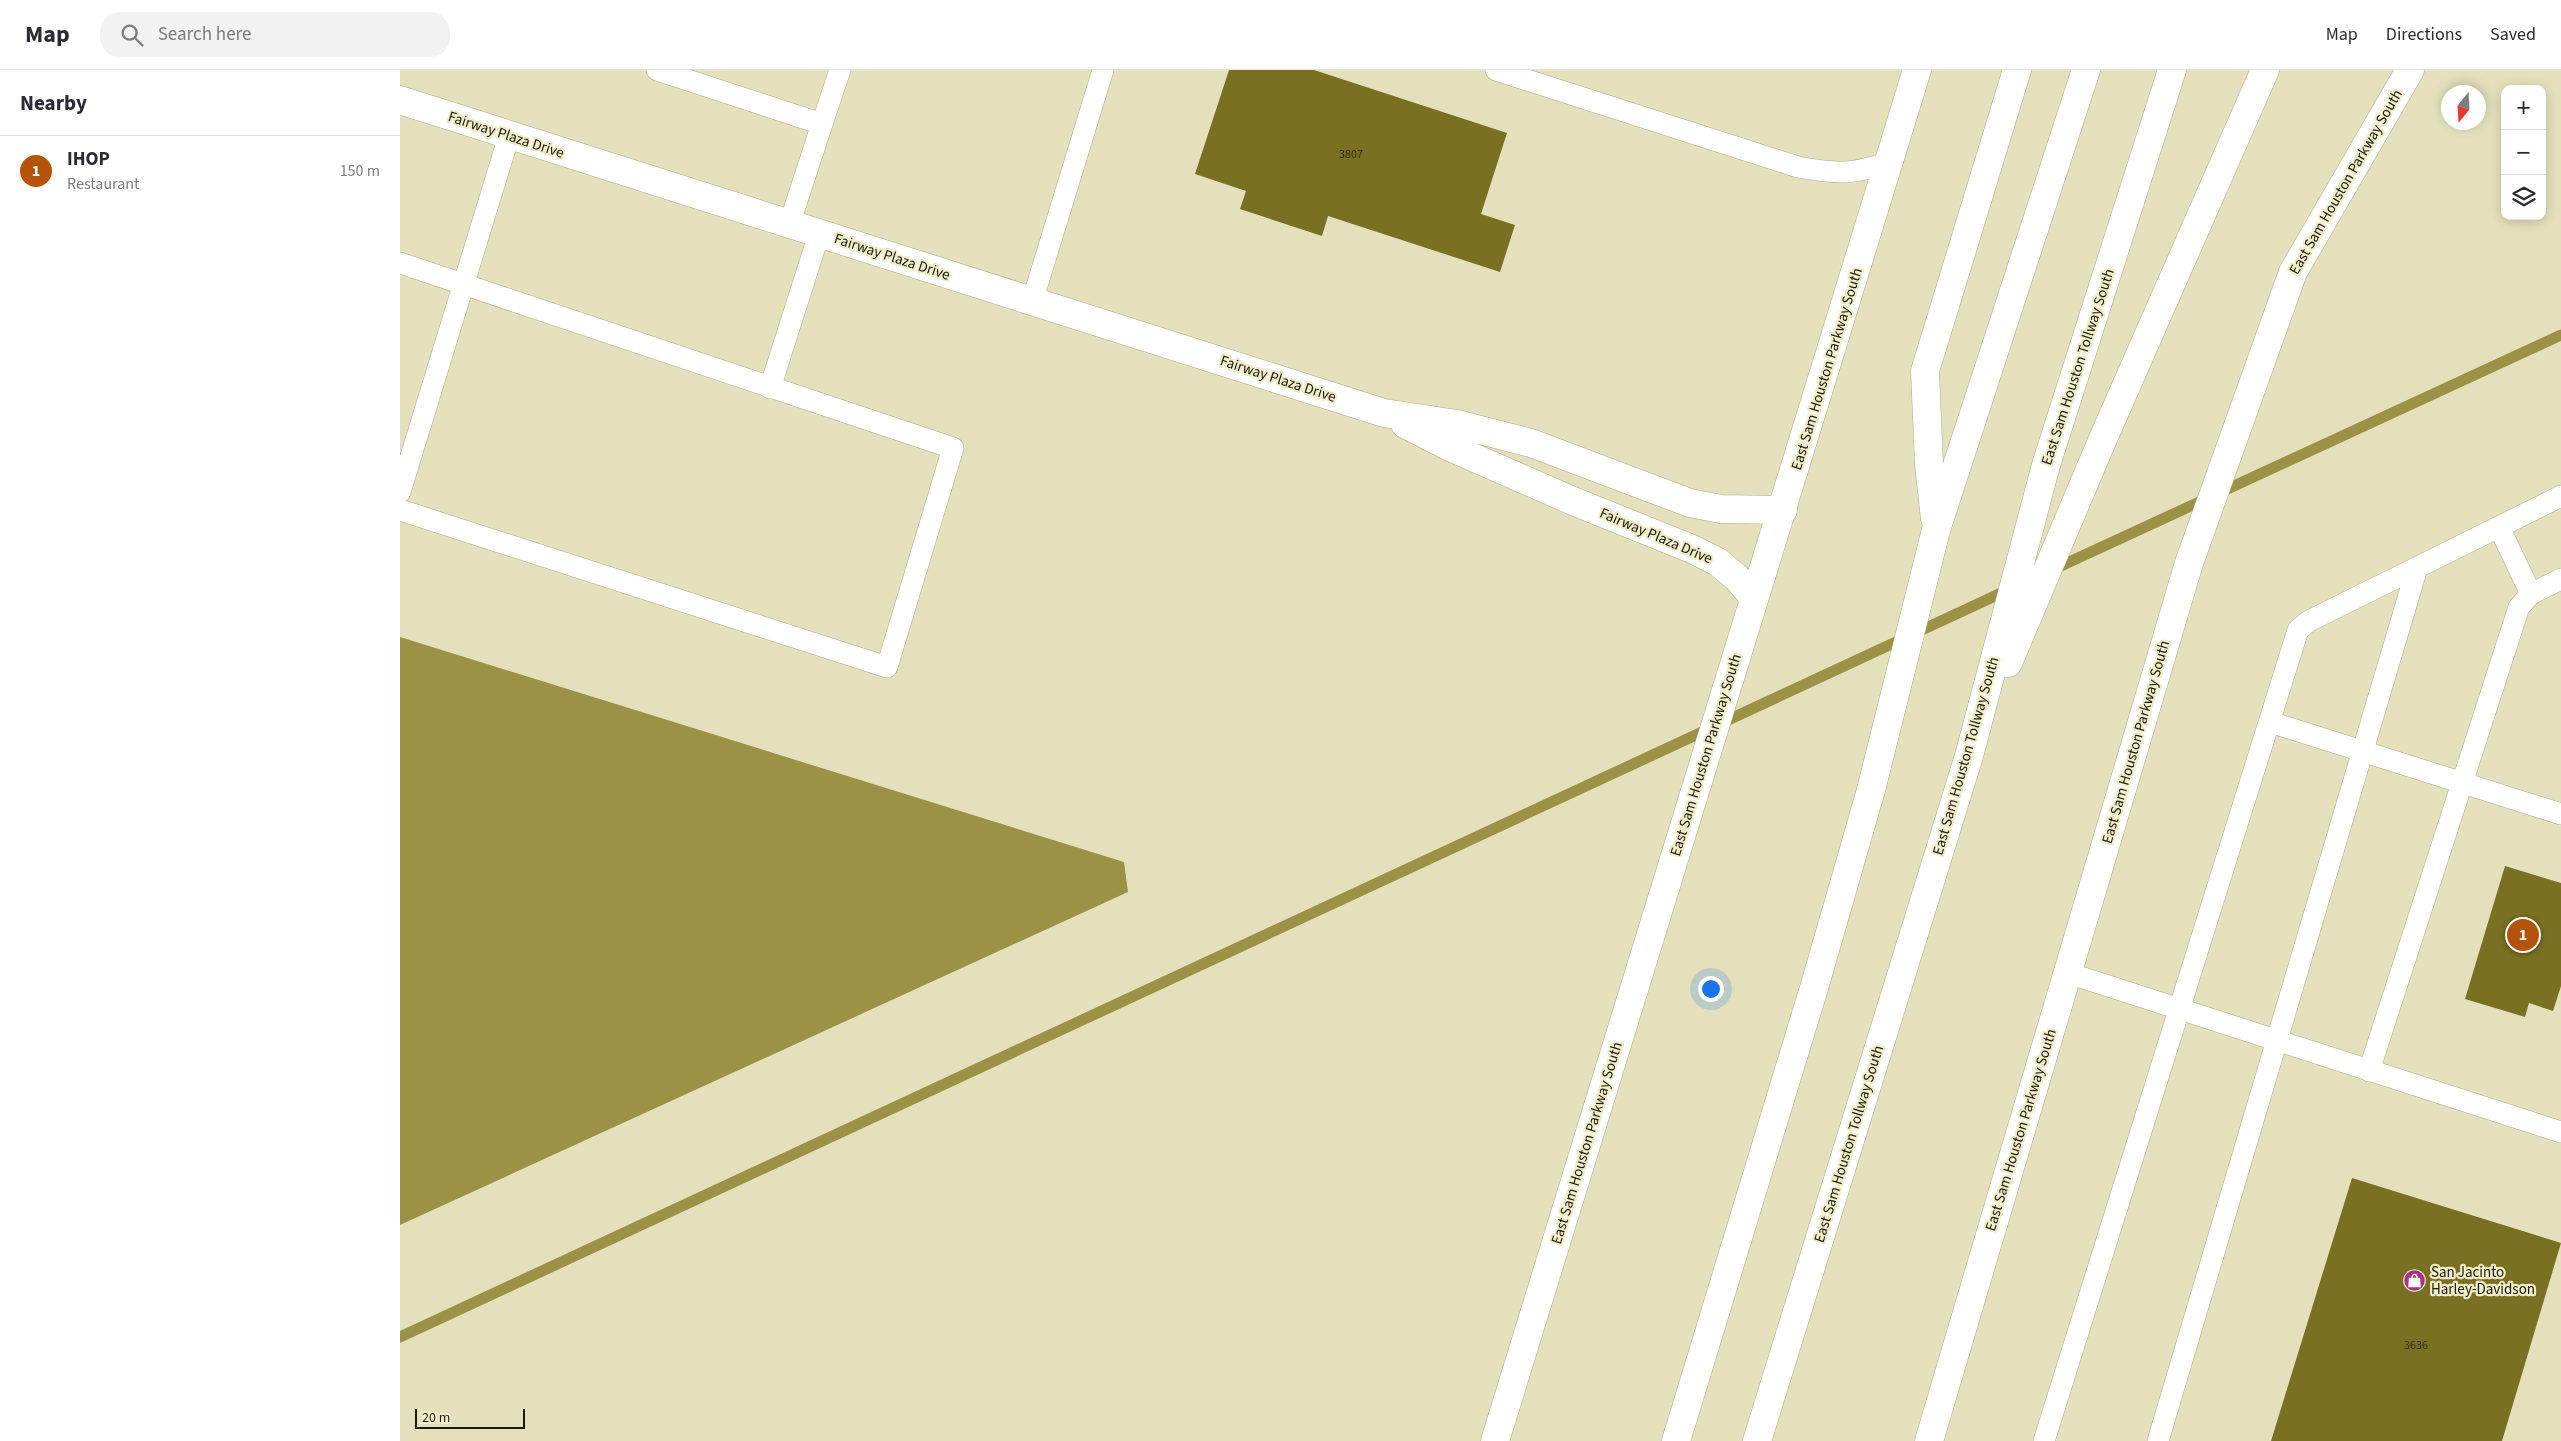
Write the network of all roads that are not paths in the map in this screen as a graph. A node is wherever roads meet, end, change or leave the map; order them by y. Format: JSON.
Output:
{"nodes":[{"id":1,"x":658,"y":70,"type":"edge"},
{"id":2,"x":840,"y":70,"type":"edge"},
{"id":3,"x":1103,"y":70,"type":"edge"},
{"id":4,"x":1496,"y":70,"type":"edge"},
{"id":5,"x":1917,"y":70,"type":"edge"},
{"id":6,"x":2017,"y":70,"type":"edge"},
{"id":7,"x":2086,"y":70,"type":"edge"},
{"id":8,"x":2172,"y":70,"type":"edge"},
{"id":9,"x":2265,"y":70,"type":"edge"},
{"id":10,"x":2410,"y":70,"type":"edge"},
{"id":11,"x":400,"y":100,"type":"edge"},
{"id":12,"x":822,"y":124,"type":"junction"},
{"id":13,"x":509,"y":136,"type":"junction"},
{"id":14,"x":1890,"y":162,"type":"junction"},
{"id":15,"x":789,"y":225,"type":"junction"},
{"id":16,"x":819,"y":234,"type":"junction"},
{"id":17,"x":400,"y":263,"type":"edge"},
{"id":18,"x":464,"y":284,"type":"junction"},
{"id":19,"x":1032,"y":302,"type":"junction"},
{"id":20,"x":770,"y":388,"type":"junction"},
{"id":21,"x":1384,"y":413,"type":"junction"},
{"id":22,"x":400,"y":492,"type":"edge"},
{"id":23,"x":2561,"y":496,"type":"edge"},
{"id":24,"x":400,"y":510,"type":"edge"},
{"id":25,"x":1783,"y":510,"type":"junction"},
{"id":26,"x":2499,"y":527,"type":"junction"},
{"id":27,"x":1936,"y":530,"type":"junction"},
{"id":28,"x":2417,"y":568,"type":"junction"},
{"id":29,"x":2561,"y":579,"type":"edge"},
{"id":30,"x":2530,"y":594,"type":"junction"},
{"id":31,"x":1754,"y":598,"type":"junction"},
{"id":32,"x":2270,"y":722,"type":"junction"},
{"id":33,"x":2363,"y":751,"type":"junction"},
{"id":34,"x":1969,"y":756,"type":"junction"},
{"id":35,"x":2462,"y":782,"type":"junction"},
{"id":36,"x":2561,"y":814,"type":"edge"},
{"id":37,"x":2068,"y":973,"type":"junction"},
{"id":38,"x":2180,"y":1009,"type":"junction"},
{"id":39,"x":2276,"y":1040,"type":"junction"},
{"id":40,"x":2369,"y":1071,"type":"junction"},
{"id":41,"x":2561,"y":1132,"type":"edge"},
{"id":42,"x":1495,"y":1441,"type":"edge"},
{"id":43,"x":1676,"y":1441,"type":"edge"},
{"id":44,"x":1758,"y":1441,"type":"edge"},
{"id":45,"x":1929,"y":1441,"type":"edge"},
{"id":46,"x":2044,"y":1441,"type":"edge"},
{"id":47,"x":2158,"y":1441,"type":"edge"}],
"edges":[{"from":1,"to":12,"type":"lane"},
{"from":2,"to":12,"type":"lane"},
{"from":3,"to":19,"type":"lane"},
{"from":4,"to":14,"type":"lane"},
{"from":5,"to":14,"type":"main road","name":"East Sam Houston Parkway South"},
{"from":6,"to":27,"type":"main road"},
{"from":7,"to":27,"type":"main road"},
{"from":8,"to":34,"type":"main road","name":"East Sam Houston Tollway South"},
{"from":9,"to":34,"type":"main road"},
{"from":10,"to":37,"type":"main road","name":"East Sam Houston Parkway South"},
{"from":11,"to":13,"type":"main road","name":"Fairway Plaza Drive"},
{"from":12,"to":15,"type":"lane"},
{"from":13,"to":15,"type":"main road","name":"Fairway Plaza Drive"},
{"from":13,"to":18,"type":"lane"},
{"from":14,"to":25,"type":"main road","name":"East Sam Houston Parkway South"},
{"from":15,"to":16,"type":"main road","name":"Fairway Plaza Drive"},
{"from":16,"to":19,"type":"main road","name":"Fairway Plaza Drive"},
{"from":16,"to":20,"type":"lane"},
{"from":17,"to":18,"type":"lane"},
{"from":18,"to":20,"type":"lane"},
{"from":18,"to":22,"type":"lane"},
{"from":19,"to":21,"type":"main road","name":"Fairway Plaza Drive"},
{"from":20,"to":24,"type":"lane"},
{"from":21,"to":25,"type":"main road","name":"Fairway Plaza Drive"},
{"from":21,"to":31,"type":"main road","name":"Fairway Plaza Drive"},
{"from":23,"to":26,"type":"lane"},
{"from":25,"to":31,"type":"main road","name":"East Sam Houston Parkway South"},
{"from":26,"to":28,"type":"lane"},
{"from":26,"to":30,"type":"lane"},
{"from":27,"to":43,"type":"main road"},
{"from":28,"to":32,"type":"lane"},
{"from":28,"to":33,"type":"lane"},
{"from":29,"to":30,"type":"lane"},
{"from":30,"to":35,"type":"lane"},
{"from":31,"to":42,"type":"main road","name":"East Sam Houston Parkway South"},
{"from":32,"to":33,"type":"lane"},
{"from":32,"to":38,"type":"lane"},
{"from":33,"to":35,"type":"lane"},
{"from":33,"to":39,"type":"lane"},
{"from":34,"to":44,"type":"main road","name":"East Sam Houston Tollway South"},
{"from":35,"to":36,"type":"lane"},
{"from":35,"to":40,"type":"lane"},
{"from":37,"to":38,"type":"lane"},
{"from":37,"to":45,"type":"main road","name":"East Sam Houston Parkway South"},
{"from":38,"to":39,"type":"lane"},
{"from":38,"to":46,"type":"lane"},
{"from":39,"to":40,"type":"lane"},
{"from":39,"to":47,"type":"lane"},
{"from":40,"to":41,"type":"lane"}]}
